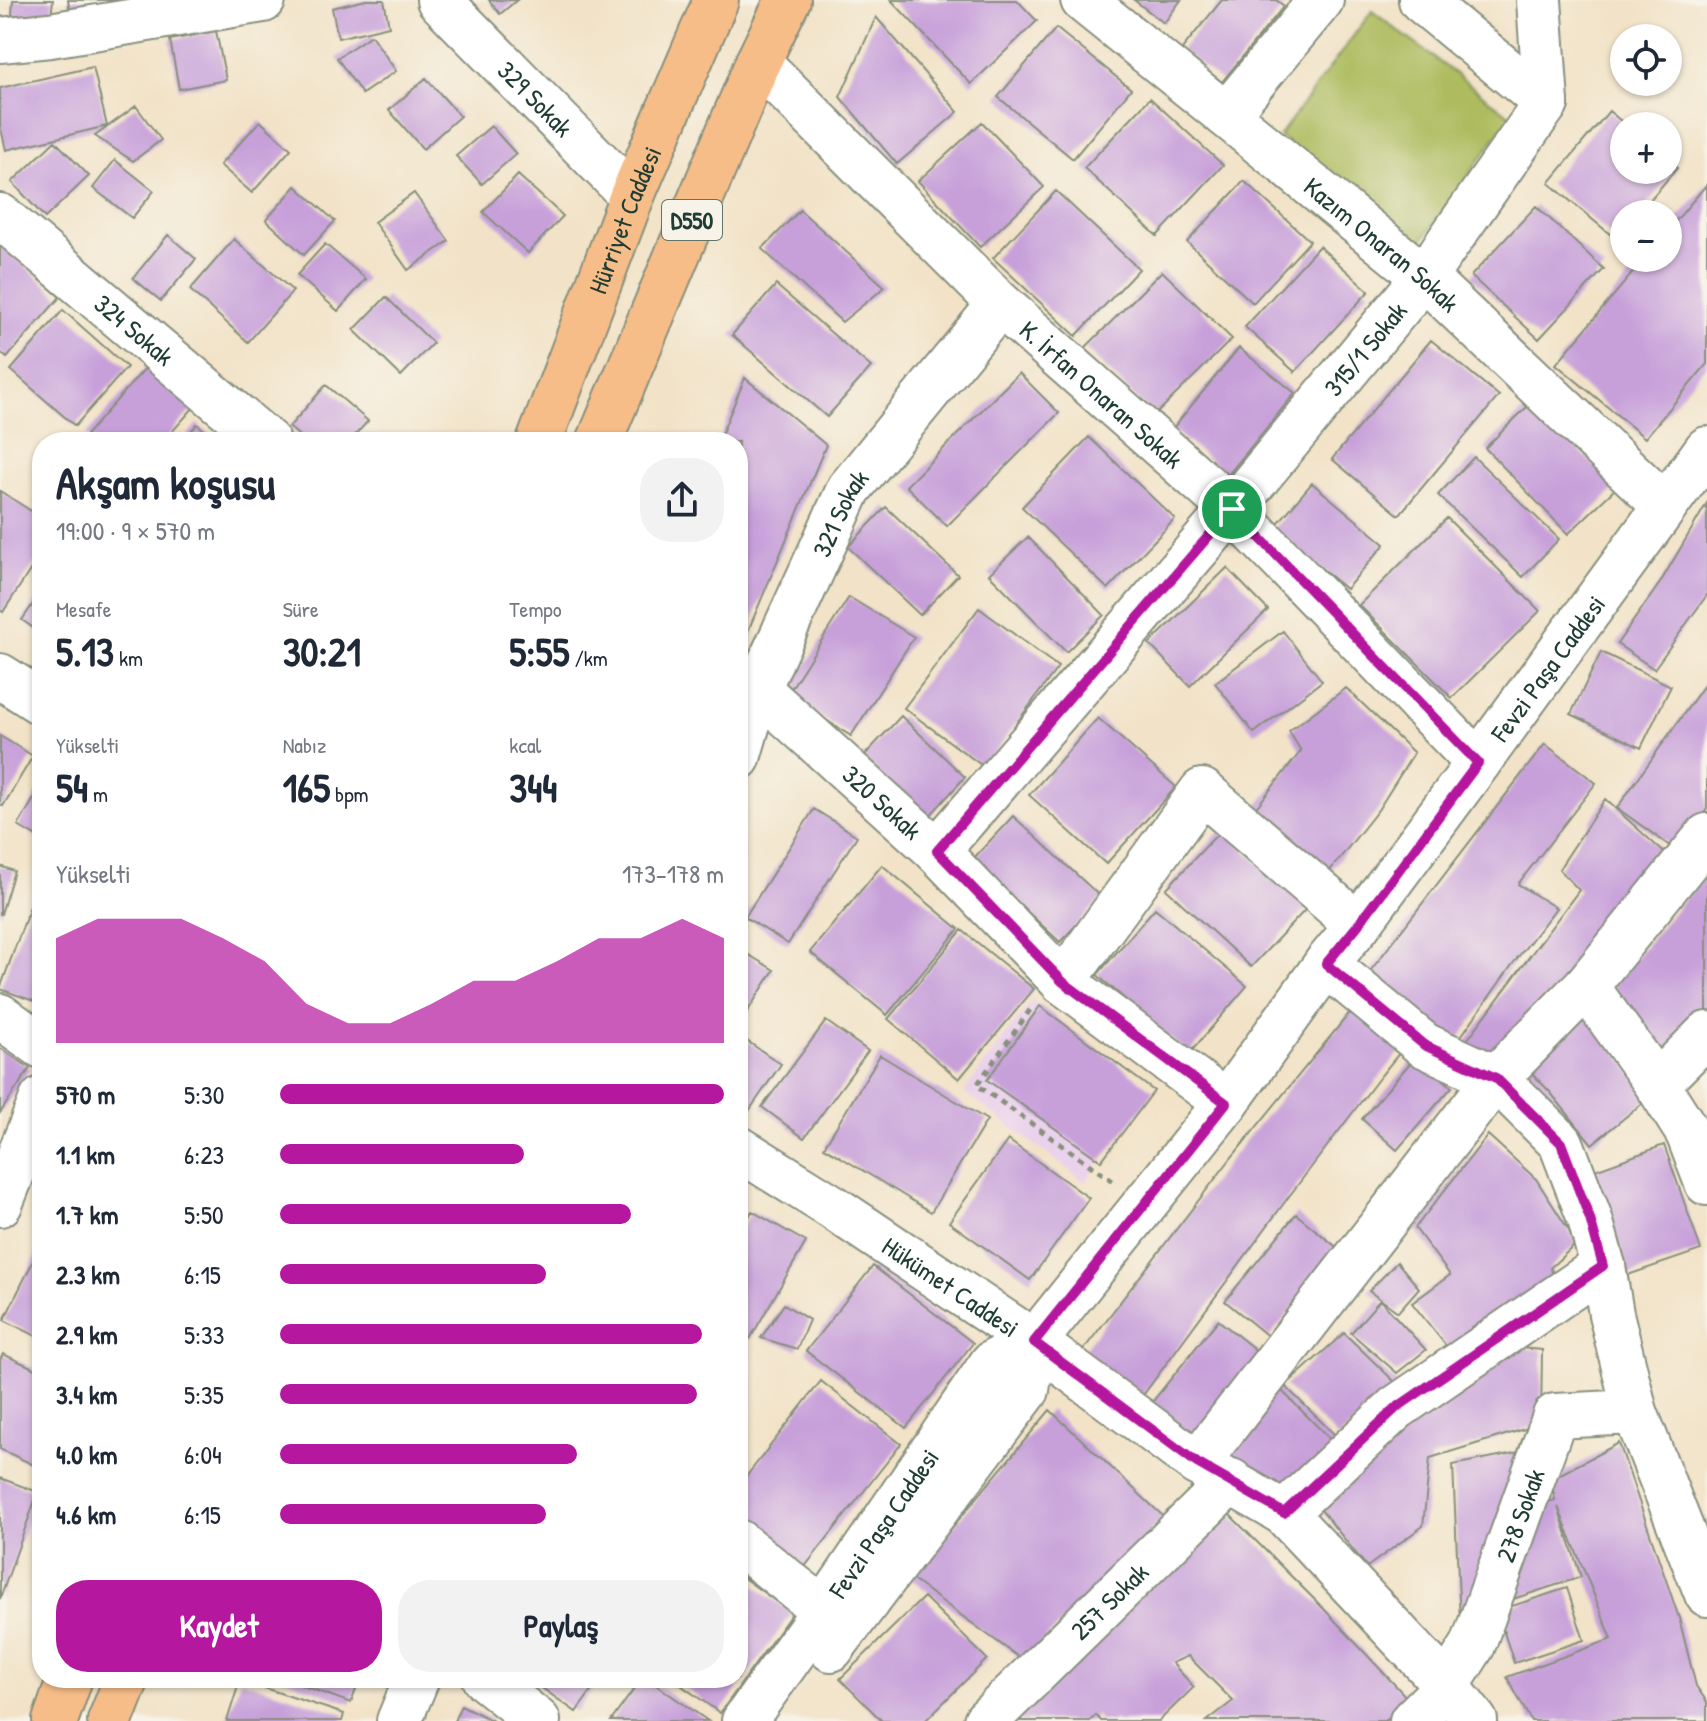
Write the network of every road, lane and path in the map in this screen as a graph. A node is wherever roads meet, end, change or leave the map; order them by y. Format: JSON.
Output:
{"nodes":[{"id":1,"x":263,"y":0,"type":"edge"},
{"id":2,"x":439,"y":0,"type":"edge"},
{"id":3,"x":693,"y":0,"type":"edge"},
{"id":4,"x":716,"y":0,"type":"edge"},
{"id":5,"x":788,"y":0,"type":"edge"},
{"id":6,"x":1083,"y":0,"type":"edge"},
{"id":7,"x":1321,"y":0,"type":"edge"},
{"id":8,"x":1421,"y":0,"type":"edge"},
{"id":9,"x":1548,"y":1,"type":"edge"},
{"id":10,"x":0,"y":40,"type":"edge"},
{"id":11,"x":758,"y":62,"type":"junction"},
{"id":12,"x":1546,"y":103,"type":"junction"},
{"id":13,"x":1226,"y":115,"type":"junction"},
{"id":14,"x":662,"y":127,"type":"junction"},
{"id":15,"x":632,"y":196,"type":"junction"},
{"id":16,"x":0,"y":216,"type":"edge"},
{"id":17,"x":1424,"y":277,"type":"junction"},
{"id":18,"x":1000,"y":304,"type":"junction"},
{"id":19,"x":256,"y":432,"type":"edge"},
{"id":20,"x":543,"y":432,"type":"edge"},
{"id":21,"x":603,"y":432,"type":"edge"},
{"id":22,"x":1707,"y":449,"type":"edge"},
{"id":23,"x":1665,"y":506,"type":"junction"},
{"id":24,"x":1232,"y":509,"type":"junction"},
{"id":25,"x":0,"y":676,"type":"edge"},
{"id":26,"x":758,"y":689,"type":"junction"},
{"id":27,"x":32,"y":697,"type":"edge"},
{"id":28,"x":748,"y":724,"type":"edge"},
{"id":29,"x":1478,"y":763,"type":"junction"},
{"id":30,"x":1707,"y":836,"type":"edge"},
{"id":31,"x":937,"y":851,"type":"junction"},
{"id":32,"x":1358,"y":925,"type":"junction"},
{"id":33,"x":1326,"y":964,"type":"junction"},
{"id":34,"x":1063,"y":982,"type":"junction"},
{"id":35,"x":1586,"y":986,"type":"junction"},
{"id":36,"x":1030,"y":1010,"type":"dead end"},
{"id":37,"x":0,"y":1016,"type":"edge"},
{"id":38,"x":1707,"y":1034,"type":"edge"},
{"id":39,"x":32,"y":1039,"type":"edge"},
{"id":40,"x":1496,"y":1078,"type":"junction"},
{"id":41,"x":1657,"y":1084,"type":"junction"},
{"id":42,"x":1226,"y":1103,"type":"junction"},
{"id":43,"x":32,"y":1123,"type":"edge"},
{"id":44,"x":1698,"y":1123,"type":"edge"},
{"id":45,"x":748,"y":1154,"type":"edge"},
{"id":46,"x":1707,"y":1183,"type":"edge"},
{"id":47,"x":1,"y":1196,"type":"edge"},
{"id":48,"x":1144,"y":1204,"type":"junction"},
{"id":49,"x":1603,"y":1266,"type":"junction"},
{"id":50,"x":1034,"y":1342,"type":"junction"},
{"id":51,"x":1635,"y":1412,"type":"junction"},
{"id":52,"x":1214,"y":1472,"type":"junction"},
{"id":53,"x":1284,"y":1513,"type":"junction"},
{"id":54,"x":748,"y":1550,"type":"edge"},
{"id":55,"x":1707,"y":1594,"type":"edge"},
{"id":56,"x":824,"y":1610,"type":"junction"},
{"id":57,"x":1447,"y":1686,"type":"junction"},
{"id":58,"x":67,"y":1688,"type":"edge"},
{"id":59,"x":123,"y":1688,"type":"edge"},
{"id":60,"x":413,"y":1688,"type":"edge"},
{"id":61,"x":497,"y":1688,"type":"edge"},
{"id":62,"x":55,"y":1721,"type":"edge"},
{"id":63,"x":110,"y":1721,"type":"edge"},
{"id":64,"x":399,"y":1721,"type":"edge"},
{"id":65,"x":538,"y":1721,"type":"edge"},
{"id":66,"x":744,"y":1721,"type":"edge"},
{"id":67,"x":777,"y":1721,"type":"edge"},
{"id":68,"x":986,"y":1721,"type":"edge"},
{"id":69,"x":1412,"y":1721,"type":"edge"},
{"id":70,"x":1475,"y":1721,"type":"edge"}],
"edges":[{"from":1,"to":10,"type":"street"},
{"from":2,"to":15,"type":"street","name":"329 Sokak"},
{"from":3,"to":14,"type":"highway"},
{"from":4,"to":14,"type":"highway","name":"Hürriyet Caddesi","number":"D550"},
{"from":5,"to":11,"type":"highway","number":"D550"},
{"from":6,"to":13,"type":"street","name":"Kazım Onaran Sokak"},
{"from":7,"to":13,"type":"street"},
{"from":8,"to":12,"type":"street"},
{"from":9,"to":12,"type":"street"},
{"from":11,"to":18,"type":"street","name":"K. İrfan Onaran Sokak"},
{"from":11,"to":21,"type":"highway","number":"D550"},
{"from":12,"to":17,"type":"street","name":"315/1 Sokak"},
{"from":13,"to":17,"type":"street","name":"Kazım Onaran Sokak"},
{"from":14,"to":15,"type":"highway","name":"Hürriyet Caddesi","number":"D550"},
{"from":15,"to":20,"type":"highway","name":"Hürriyet Caddesi","number":"D550"},
{"from":16,"to":19,"type":"street","name":"324 Sokak"},
{"from":17,"to":23,"type":"street","name":"Kazım Onaran Sokak"},
{"from":17,"to":24,"type":"street","name":"315/1 Sokak"},
{"from":18,"to":24,"type":"street","name":"K. İrfan Onaran Sokak"},
{"from":18,"to":26,"type":"street","name":"321 Sokak"},
{"from":22,"to":23,"type":"street","name":"Fevzi Paşa Caddesi"},
{"from":23,"to":29,"type":"street","name":"Fevzi Paşa Caddesi"},
{"from":24,"to":29,"type":"street","name":"K. İrfan Onaran Sokak"},
{"from":24,"to":31,"type":"street","name":"315/1 Sokak"},
{"from":25,"to":27,"type":"street"},
{"from":26,"to":28,"type":"street","name":"321 Sokak"},
{"from":26,"to":31,"type":"street","name":"320 Sokak"},
{"from":29,"to":32,"type":"street","name":"Fevzi Paşa Caddesi"},
{"from":30,"to":35,"type":"street","name":"257 Sokak"},
{"from":31,"to":34,"type":"street","name":"320 Sokak"},
{"from":32,"to":33,"type":"street","name":"Fevzi Paşa Caddesi"},
{"from":32,"to":34,"type":"street"},
{"from":33,"to":40,"type":"street"},
{"from":33,"to":42,"type":"street","name":"Fevzi Paşa Caddesi"},
{"from":34,"to":42,"type":"street","name":"320 Sokak"},
{"from":35,"to":40,"type":"street","name":"257 Sokak"},
{"from":35,"to":41,"type":"street"},
{"from":36,"to":48,"type":"path"},
{"from":37,"to":39,"type":"street"},
{"from":38,"to":41,"type":"street"},
{"from":40,"to":49,"type":"street"},
{"from":40,"to":52,"type":"street","name":"257 Sokak"},
{"from":41,"to":44,"type":"street"},
{"from":42,"to":48,"type":"street","name":"Fevzi Paşa Caddesi"},
{"from":43,"to":47,"type":"street"},
{"from":44,"to":46,"type":"street"},
{"from":45,"to":50,"type":"street","name":"Hükümet Caddesi"},
{"from":48,"to":50,"type":"street","name":"Fevzi Paşa Caddesi"},
{"from":49,"to":51,"type":"street"},
{"from":49,"to":53,"type":"street"},
{"from":50,"to":52,"type":"street","name":"Hükümet Caddesi"},
{"from":50,"to":56,"type":"street","name":"Fevzi Paşa Caddesi"},
{"from":50,"to":67,"type":"street","name":"Fevzi Paşa Caddesi"},
{"from":51,"to":55,"type":"street"},
{"from":51,"to":57,"type":"street","name":"278 Sokak"},
{"from":52,"to":53,"type":"street","name":"Hükümet Caddesi"},
{"from":52,"to":68,"type":"street","name":"257 Sokak"},
{"from":53,"to":57,"type":"street","name":"Hükümet Caddesi"},
{"from":54,"to":56,"type":"street"},
{"from":56,"to":66,"type":"street","name":"Fevzi Paşa Caddesi"},
{"from":57,"to":69,"type":"street"},
{"from":57,"to":70,"type":"street","name":"Hükümet Caddesi"},
{"from":58,"to":62,"type":"highway"},
{"from":59,"to":63,"type":"highway"},
{"from":60,"to":64,"type":"street"},
{"from":61,"to":65,"type":"street"}]}
